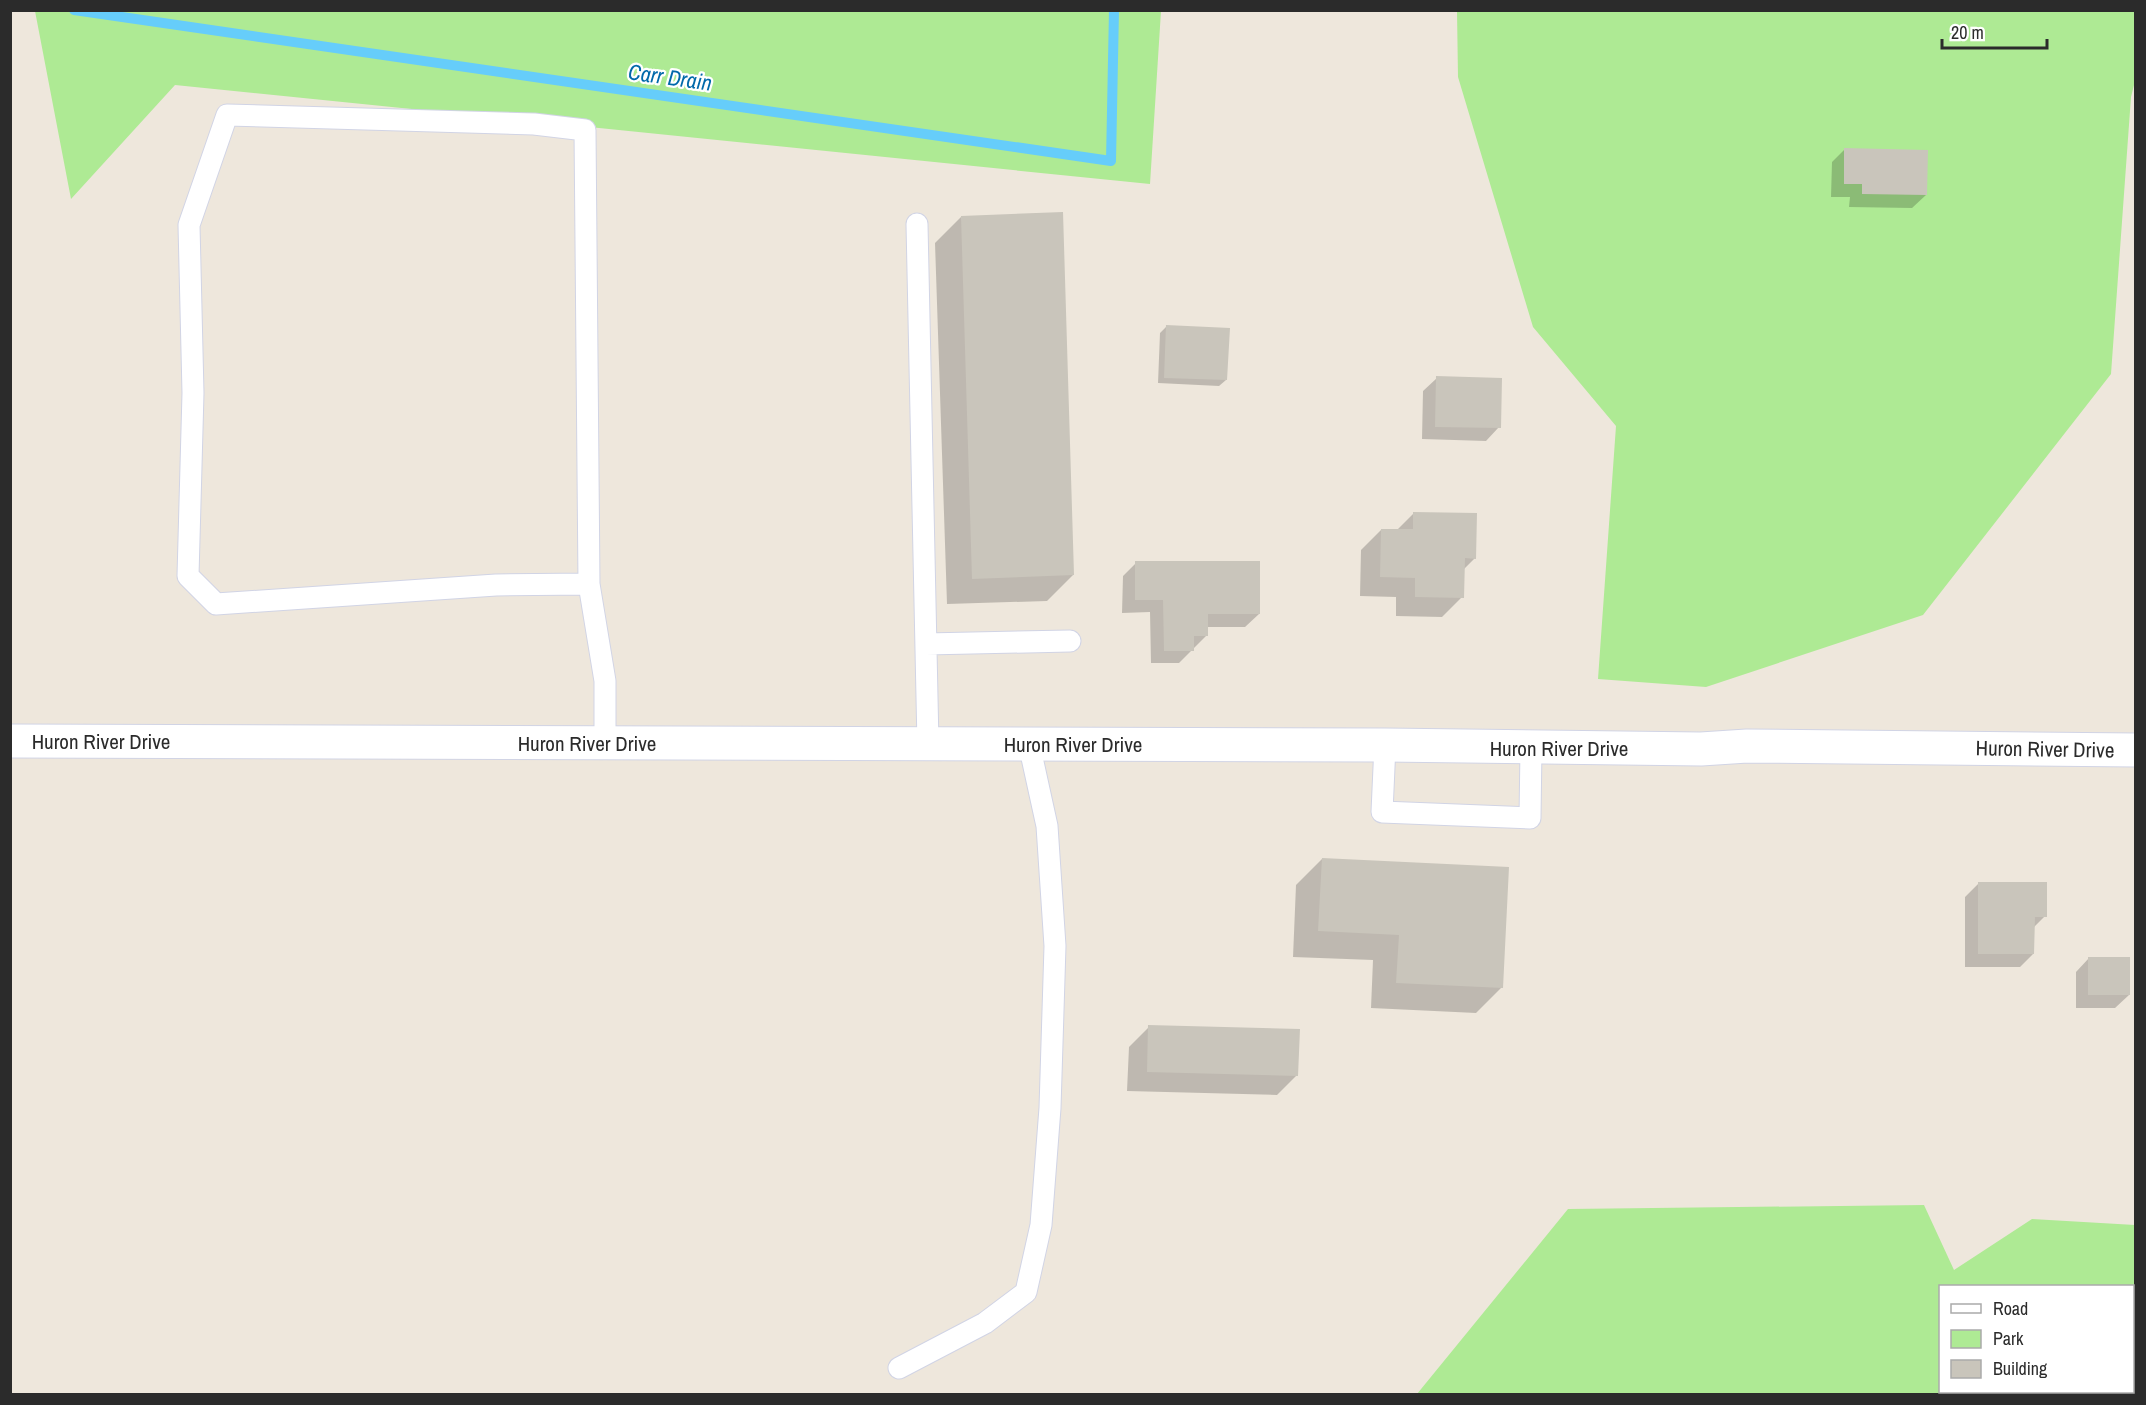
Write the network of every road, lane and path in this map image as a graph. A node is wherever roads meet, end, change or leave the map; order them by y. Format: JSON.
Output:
{"nodes":[{"id":1,"x":917,"y":224,"type":"dead end"},
{"id":2,"x":589,"y":584,"type":"junction"},
{"id":3,"x":1070,"y":641,"type":"dead end"},
{"id":4,"x":926,"y":644,"type":"junction"},
{"id":5,"x":10,"y":741,"type":"edge"},
{"id":6,"x":605,"y":743,"type":"junction"},
{"id":7,"x":928,"y":744,"type":"junction"},
{"id":8,"x":1029,"y":744,"type":"junction"},
{"id":9,"x":1385,"y":746,"type":"junction"},
{"id":10,"x":1531,"y":748,"type":"junction"},
{"id":11,"x":2136,"y":750,"type":"edge"},
{"id":12,"x":899,"y":1368,"type":"dead end"}],
"edges":[{"from":1,"to":4,"type":"lane"},
{"from":2,"to":2,"type":"lane"},
{"from":2,"to":6,"type":"lane"},
{"from":3,"to":4,"type":"lane"},
{"from":4,"to":7,"type":"lane"},
{"from":5,"to":6,"type":"street","name":"Huron River Drive"},
{"from":6,"to":7,"type":"street","name":"Huron River Drive"},
{"from":7,"to":8,"type":"street","name":"Huron River Drive"},
{"from":8,"to":9,"type":"street","name":"Huron River Drive"},
{"from":8,"to":12,"type":"lane"},
{"from":9,"to":10,"type":"street","name":"Huron River Drive"},
{"from":9,"to":10,"type":"lane"},
{"from":10,"to":11,"type":"street","name":"Huron River Drive"}]}
